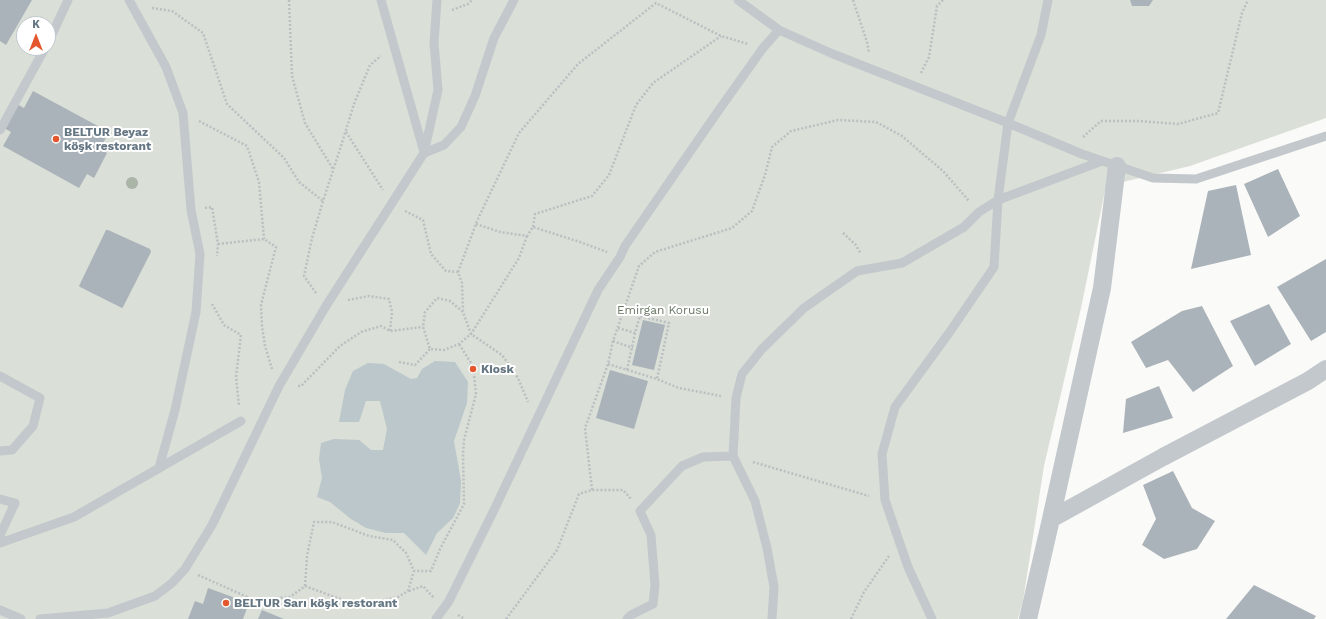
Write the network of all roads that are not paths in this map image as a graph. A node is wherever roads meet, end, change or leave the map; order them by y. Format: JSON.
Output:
{"nodes":[{"id":1,"x":68,"y":0,"type":"edge"},
{"id":2,"x":381,"y":0,"type":"edge"},
{"id":3,"x":437,"y":0,"type":"edge"},
{"id":4,"x":514,"y":0,"type":"edge"},
{"id":5,"x":738,"y":0,"type":"edge"},
{"id":6,"x":1048,"y":0,"type":"edge"},
{"id":7,"x":130,"y":3,"type":"edge"},
{"id":8,"x":56,"y":25,"type":"edge"},
{"id":9,"x":779,"y":30,"type":"junction"},
{"id":10,"x":42,"y":56,"type":"edge"},
{"id":11,"x":1008,"y":123,"type":"junction"},
{"id":12,"x":0,"y":130,"type":"edge"},
{"id":13,"x":1326,"y":136,"type":"edge"},
{"id":14,"x":424,"y":153,"type":"junction"},
{"id":15,"x":1109,"y":163,"type":"junction"},
{"id":16,"x":998,"y":200,"type":"junction"},
{"id":17,"x":1326,"y":369,"type":"edge"},
{"id":18,"x":0,"y":376,"type":"edge"},
{"id":19,"x":241,"y":421,"type":"road end"},
{"id":20,"x":0,"y":451,"type":"edge"},
{"id":21,"x":733,"y":456,"type":"junction"},
{"id":22,"x":159,"y":468,"type":"junction"},
{"id":23,"x":0,"y":500,"type":"edge"},
{"id":24,"x":1052,"y":519,"type":"junction"},
{"id":25,"x":0,"y":536,"type":"edge"},
{"id":26,"x":0,"y":544,"type":"edge"},
{"id":27,"x":0,"y":610,"type":"edge"},
{"id":28,"x":631,"y":618,"type":"edge"},
{"id":29,"x":21,"y":619,"type":"edge"},
{"id":30,"x":40,"y":619,"type":"edge"},
{"id":31,"x":436,"y":619,"type":"edge"},
{"id":32,"x":772,"y":619,"type":"edge"},
{"id":33,"x":932,"y":619,"type":"edge"},
{"id":34,"x":1028,"y":619,"type":"edge"}],
"edges":[{"from":1,"to":8,"type":"lane"},
{"from":2,"to":14,"type":"lane"},
{"from":3,"to":14,"type":"lane"},
{"from":4,"to":14,"type":"lane"},
{"from":5,"to":9,"type":"lane"},
{"from":6,"to":11,"type":"lane"},
{"from":7,"to":22,"type":"lane"},
{"from":9,"to":11,"type":"lane"},
{"from":9,"to":31,"type":"lane"},
{"from":10,"to":12,"type":"lane"},
{"from":11,"to":15,"type":"lane"},
{"from":11,"to":16,"type":"lane"},
{"from":13,"to":15,"type":"lane"},
{"from":14,"to":30,"type":"lane"},
{"from":15,"to":16,"type":"lane"},
{"from":15,"to":24,"type":"street"},
{"from":16,"to":21,"type":"lane"},
{"from":16,"to":33,"type":"lane"},
{"from":17,"to":24,"type":"street"},
{"from":18,"to":20,"type":"lane"},
{"from":19,"to":22,"type":"lane"},
{"from":21,"to":28,"type":"lane"},
{"from":21,"to":32,"type":"lane"},
{"from":22,"to":26,"type":"lane"},
{"from":23,"to":25,"type":"lane"},
{"from":24,"to":34,"type":"street"},
{"from":27,"to":29,"type":"lane"}]}
